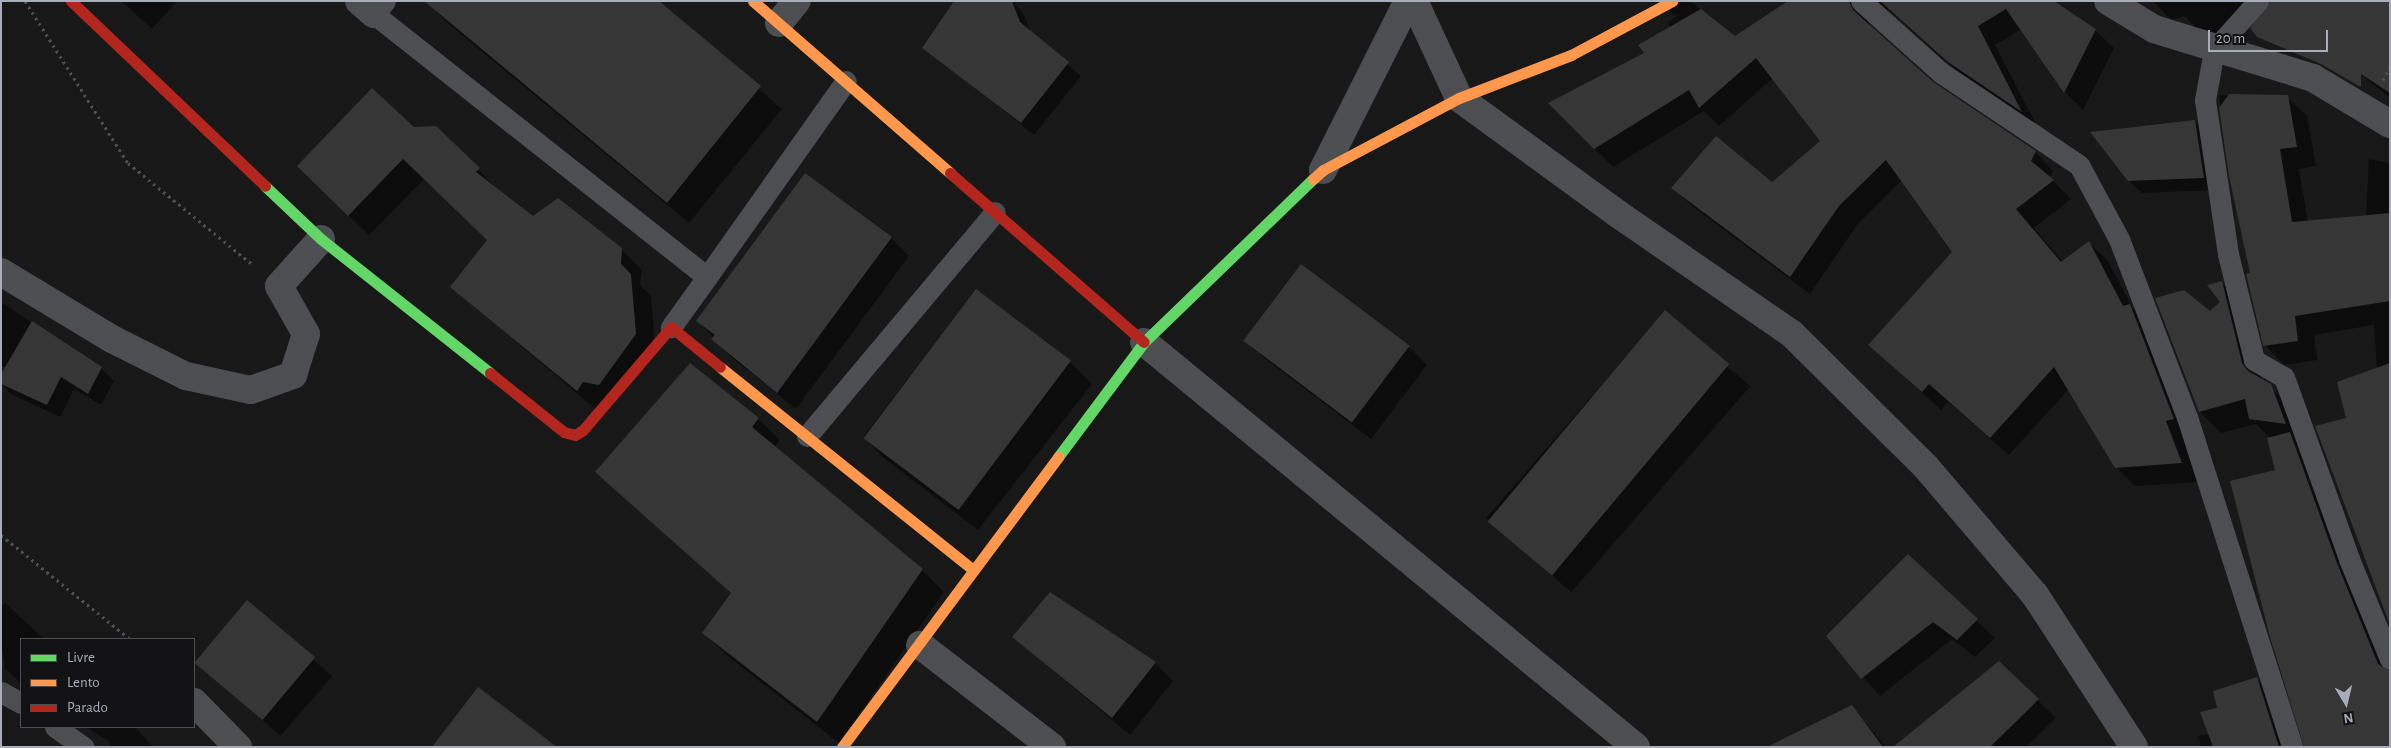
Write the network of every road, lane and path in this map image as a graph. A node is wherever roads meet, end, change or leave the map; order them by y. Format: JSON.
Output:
{"nodes":[{"id":1,"x":25,"y":1,"type":"edge"},
{"id":2,"x":71,"y":1,"type":"edge"},
{"id":3,"x":753,"y":1,"type":"edge"},
{"id":4,"x":797,"y":1,"type":"edge"},
{"id":5,"x":1408,"y":1,"type":"edge"},
{"id":6,"x":1414,"y":1,"type":"edge"},
{"id":7,"x":1672,"y":1,"type":"edge"},
{"id":8,"x":1861,"y":1,"type":"edge"},
{"id":9,"x":2108,"y":1,"type":"edge"},
{"id":10,"x":2258,"y":1,"type":"edge"},
{"id":11,"x":373,"y":5,"type":"edge"},
{"id":12,"x":779,"y":22,"type":"junction"},
{"id":13,"x":2214,"y":50,"type":"junction"},
{"id":14,"x":846,"y":81,"type":"junction"},
{"id":15,"x":1459,"y":98,"type":"junction"},
{"id":16,"x":2390,"y":124,"type":"edge"},
{"id":17,"x":1323,"y":170,"type":"junction"},
{"id":18,"x":995,"y":212,"type":"junction"},
{"id":19,"x":321,"y":239,"type":"junction"},
{"id":20,"x":1,"y":272,"type":"edge"},
{"id":21,"x":707,"y":277,"type":"junction"},
{"id":22,"x":278,"y":286,"type":"junction"},
{"id":23,"x":671,"y":327,"type":"junction"},
{"id":24,"x":1144,"y":342,"type":"junction"},
{"id":25,"x":807,"y":436,"type":"junction"},
{"id":26,"x":1,"y":535,"type":"edge"},
{"id":27,"x":972,"y":569,"type":"junction"},
{"id":28,"x":129,"y":638,"type":"edge"},
{"id":29,"x":920,"y":645,"type":"junction"},
{"id":30,"x":2390,"y":659,"type":"edge"},
{"id":31,"x":1,"y":692,"type":"edge"},
{"id":32,"x":20,"y":703,"type":"edge"},
{"id":33,"x":195,"y":703,"type":"edge"},
{"id":34,"x":56,"y":728,"type":"edge"},
{"id":35,"x":84,"y":747,"type":"edge"},
{"id":36,"x":238,"y":747,"type":"edge"},
{"id":37,"x":842,"y":747,"type":"edge"},
{"id":38,"x":1052,"y":747,"type":"edge"},
{"id":39,"x":1636,"y":747,"type":"edge"},
{"id":40,"x":2134,"y":747,"type":"edge"},
{"id":41,"x":2292,"y":747,"type":"edge"}],
"edges":[{"from":1,"to":22,"type":"path"},
{"from":2,"to":19,"type":"street"},
{"from":3,"to":12,"type":"street"},
{"from":4,"to":12,"type":"street"},
{"from":5,"to":17,"type":"street"},
{"from":6,"to":15,"type":"street"},
{"from":7,"to":15,"type":"street"},
{"from":8,"to":41,"type":"lane"},
{"from":9,"to":13,"type":"street"},
{"from":10,"to":13,"type":"lane"},
{"from":11,"to":21,"type":"lane"},
{"from":12,"to":14,"type":"street"},
{"from":13,"to":16,"type":"street"},
{"from":13,"to":30,"type":"lane"},
{"from":14,"to":18,"type":"street"},
{"from":14,"to":21,"type":"lane"},
{"from":15,"to":17,"type":"street"},
{"from":15,"to":40,"type":"street"},
{"from":17,"to":24,"type":"street"},
{"from":18,"to":24,"type":"street"},
{"from":18,"to":25,"type":"lane"},
{"from":19,"to":22,"type":"street"},
{"from":19,"to":23,"type":"street"},
{"from":20,"to":22,"type":"street"},
{"from":21,"to":23,"type":"lane"},
{"from":23,"to":25,"type":"street"},
{"from":24,"to":27,"type":"street"},
{"from":24,"to":39,"type":"street"},
{"from":25,"to":27,"type":"street"},
{"from":26,"to":28,"type":"path"},
{"from":27,"to":29,"type":"street"},
{"from":29,"to":37,"type":"street"},
{"from":29,"to":38,"type":"street"},
{"from":31,"to":32,"type":"lane"},
{"from":33,"to":36,"type":"street"},
{"from":34,"to":35,"type":"lane"}]}
